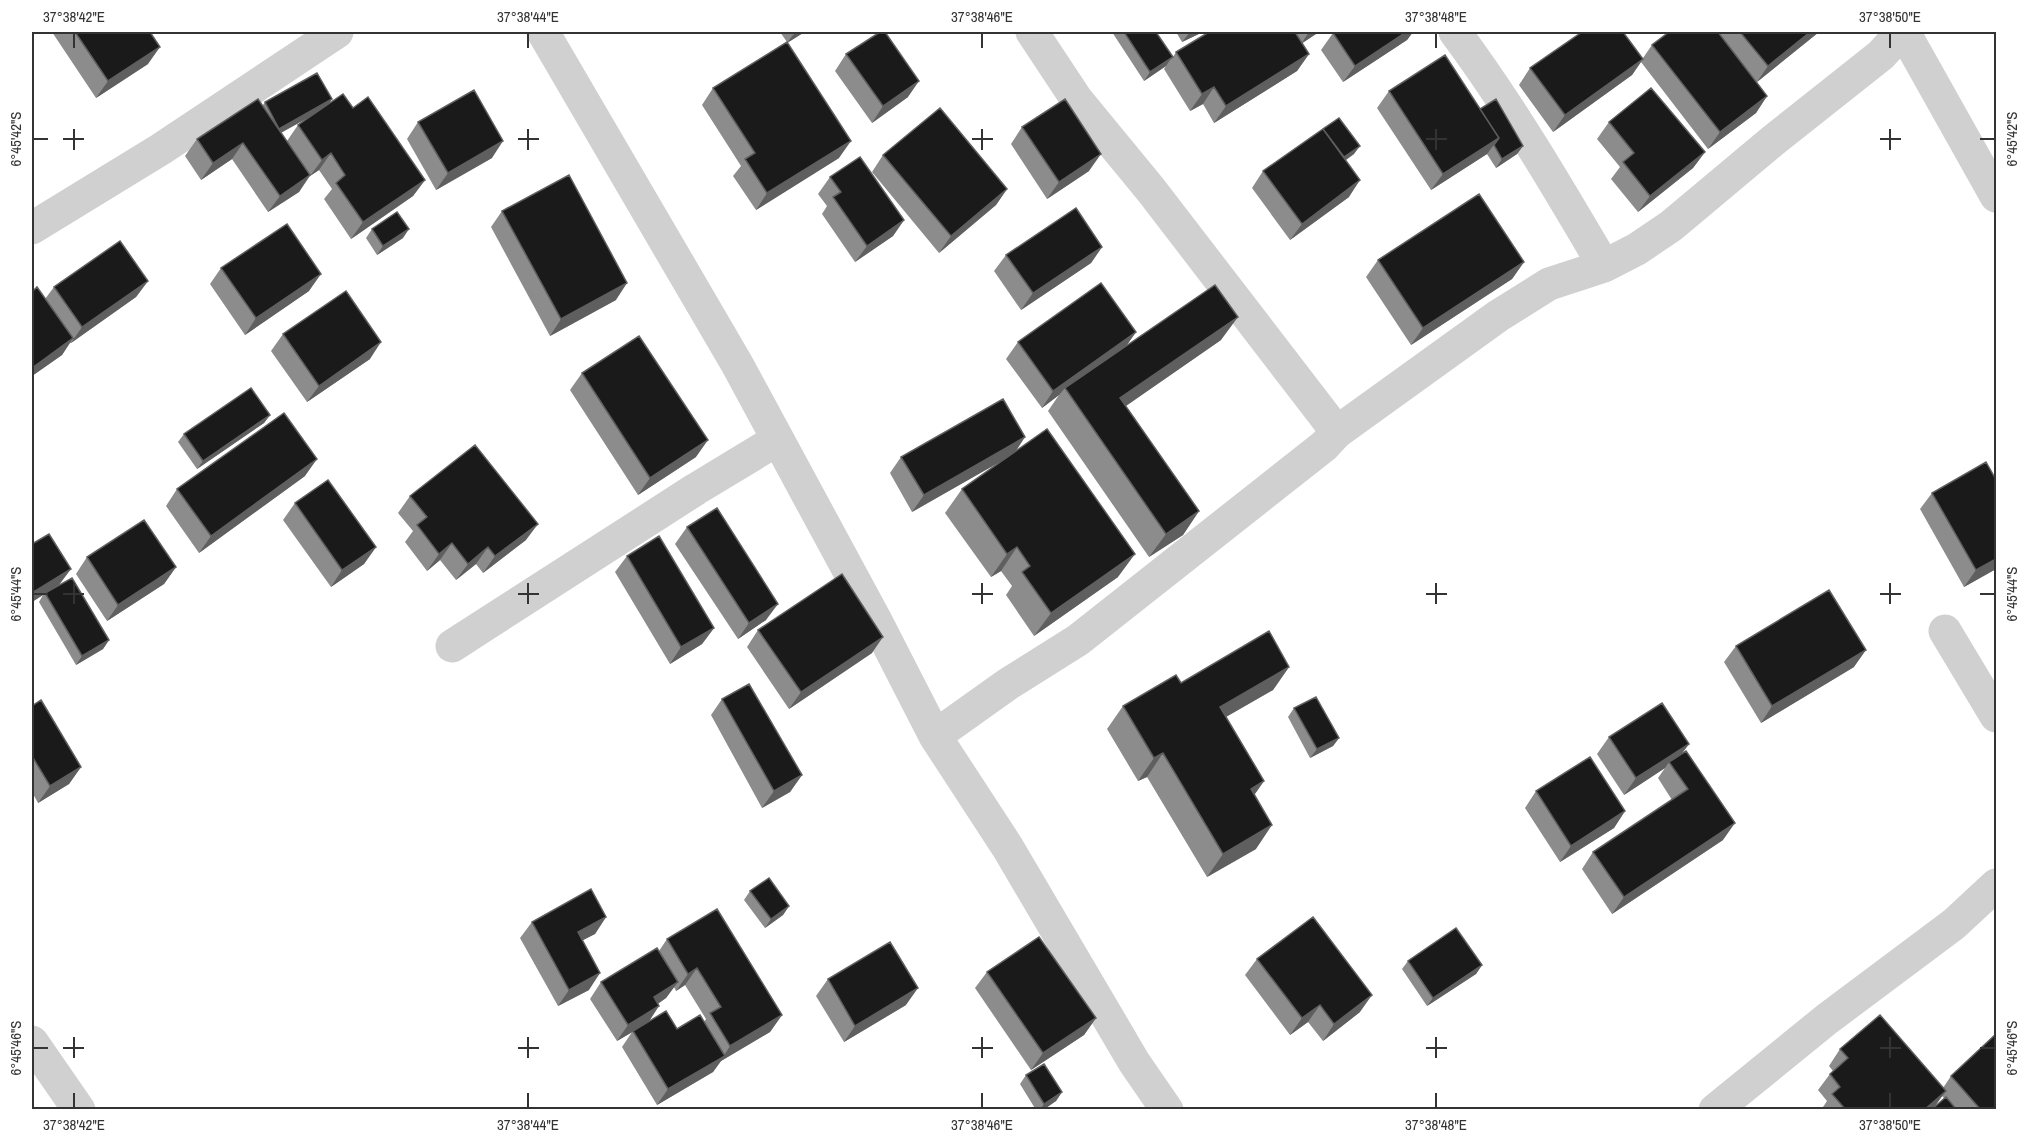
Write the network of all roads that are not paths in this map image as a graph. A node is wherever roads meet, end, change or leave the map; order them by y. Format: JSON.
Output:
{"nodes":[{"id":1,"x":337,"y":32,"type":"edge"},
{"id":2,"x":543,"y":32,"type":"edge"},
{"id":3,"x":1032,"y":32,"type":"edge"},
{"id":4,"x":1455,"y":32,"type":"edge"},
{"id":5,"x":1903,"y":32,"type":"edge"},
{"id":6,"x":1996,"y":196,"type":"edge"},
{"id":7,"x":32,"y":228,"type":"edge"},
{"id":8,"x":1604,"y":266,"type":"junction"},
{"id":9,"x":1337,"y":432,"type":"junction"},
{"id":10,"x":777,"y":440,"type":"junction"},
{"id":11,"x":1945,"y":631,"type":"dead end"},
{"id":12,"x":452,"y":646,"type":"dead end"},
{"id":13,"x":1996,"y":716,"type":"edge"},
{"id":14,"x":934,"y":736,"type":"junction"},
{"id":15,"x":1996,"y":885,"type":"edge"},
{"id":16,"x":32,"y":1042,"type":"edge"},
{"id":17,"x":80,"y":1110,"type":"edge"},
{"id":18,"x":1167,"y":1110,"type":"edge"},
{"id":19,"x":1715,"y":1110,"type":"edge"}],
"edges":[{"from":1,"to":7,"type":"street"},
{"from":2,"to":10,"type":"street"},
{"from":3,"to":9,"type":"street"},
{"from":4,"to":8,"type":"street"},
{"from":5,"to":6,"type":"street"},
{"from":5,"to":8,"type":"street"},
{"from":8,"to":9,"type":"street"},
{"from":9,"to":14,"type":"street"},
{"from":10,"to":12,"type":"street"},
{"from":10,"to":14,"type":"street"},
{"from":11,"to":13,"type":"street"},
{"from":14,"to":18,"type":"street"},
{"from":15,"to":19,"type":"street"},
{"from":16,"to":17,"type":"street"}]}
